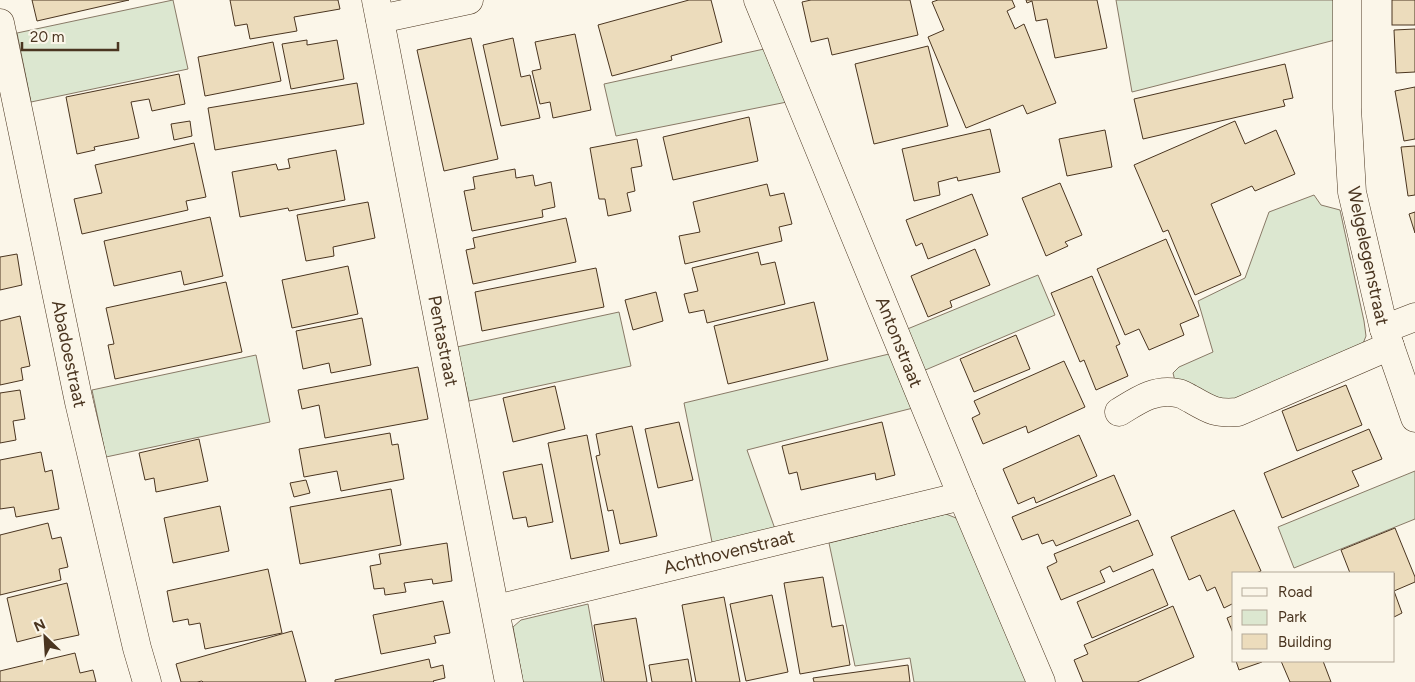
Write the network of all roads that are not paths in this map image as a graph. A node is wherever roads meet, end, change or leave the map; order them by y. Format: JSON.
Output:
{"nodes":[{"id":1,"x":469,"y":0,"type":"edge"},
{"id":2,"x":758,"y":0,"type":"edge"},
{"id":3,"x":1347,"y":0,"type":"edge"},
{"id":4,"x":378,"y":10,"type":"edge"},
{"id":5,"x":0,"y":23,"type":"edge"},
{"id":6,"x":1415,"y":317,"type":"edge"},
{"id":7,"x":1387,"y":338,"type":"junction"},
{"id":8,"x":1119,"y":412,"type":"dead end"},
{"id":9,"x":1415,"y":418,"type":"edge"},
{"id":10,"x":962,"y":496,"type":"junction"},
{"id":11,"x":496,"y":609,"type":"junction"},
{"id":12,"x":148,"y":682,"type":"edge"},
{"id":13,"x":509,"y":682,"type":"edge"},
{"id":14,"x":1042,"y":682,"type":"edge"}],
"edges":[{"from":1,"to":4,"type":"street"},
{"from":2,"to":10,"type":"street","name":"Antonstraat"},
{"from":3,"to":7,"type":"street","name":"Welgelegenstraat"},
{"from":4,"to":11,"type":"street","name":"Pentastraat"},
{"from":5,"to":12,"type":"street","name":"Abadoestraat"},
{"from":6,"to":7,"type":"street"},
{"from":7,"to":8,"type":"street"},
{"from":7,"to":9,"type":"street","name":"Welgelegenstraat"},
{"from":10,"to":11,"type":"street","name":"Achthovenstraat"},
{"from":10,"to":14,"type":"street","name":"Antonstraat"},
{"from":11,"to":13,"type":"street","name":"Pentastraat"}]}
